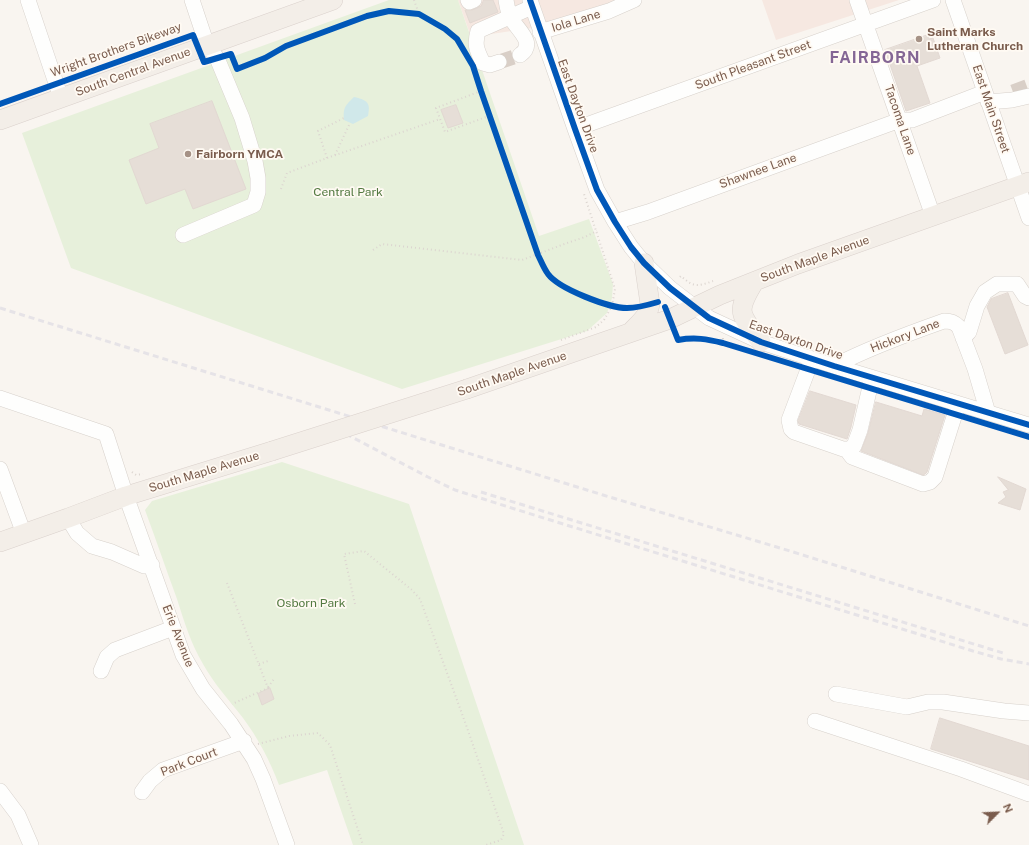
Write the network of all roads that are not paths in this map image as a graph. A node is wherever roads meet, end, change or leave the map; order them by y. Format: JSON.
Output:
{"nodes":[{"id":1,"x":28,"y":0,"type":"edge"},
{"id":2,"x":192,"y":0,"type":"edge"},
{"id":3,"x":333,"y":0,"type":"edge"},
{"id":4,"x":468,"y":0,"type":"edge"},
{"id":5,"x":474,"y":0,"type":"edge"},
{"id":6,"x":506,"y":0,"type":"edge"},
{"id":7,"x":634,"y":0,"type":"edge"},
{"id":8,"x":857,"y":0,"type":"edge"},
{"id":9,"x":933,"y":0,"type":"edge"},
{"id":10,"x":953,"y":0,"type":"edge"},
{"id":11,"x":531,"y":4,"type":"edge"},
{"id":12,"x":510,"y":17,"type":"junction"},
{"id":13,"x":866,"y":24,"type":"junction"},
{"id":14,"x":540,"y":32,"type":"junction"},
{"id":15,"x":207,"y":45,"type":"junction"},
{"id":16,"x":520,"y":55,"type":"dead end"},
{"id":17,"x":499,"y":62,"type":"tunnel mouth"},
{"id":18,"x":1014,"y":92,"type":"tunnel mouth"},
{"id":19,"x":1029,"y":96,"type":"tunnel mouth"},
{"id":20,"x":987,"y":97,"type":"junction"},
{"id":21,"x":61,"y":98,"type":"junction"},
{"id":22,"x":0,"y":120,"type":"edge"},
{"id":23,"x":900,"y":120,"type":"junction"},
{"id":24,"x":574,"y":129,"type":"junction"},
{"id":25,"x":1024,"y":184,"type":"edge"},
{"id":26,"x":933,"y":216,"type":"junction"},
{"id":27,"x":1029,"y":218,"type":"edge"},
{"id":28,"x":615,"y":222,"type":"junction"},
{"id":29,"x":183,"y":234,"type":"dead end"},
{"id":30,"x":644,"y":263,"type":"junction"},
{"id":31,"x":754,"y":282,"type":"junction"},
{"id":32,"x":1029,"y":298,"type":"edge"},
{"id":33,"x":694,"y":308,"type":"junction"},
{"id":34,"x":629,"y":333,"type":"junction"},
{"id":35,"x":963,"y":338,"type":"junction"},
{"id":36,"x":761,"y":342,"type":"junction"},
{"id":37,"x":812,"y":359,"type":"junction"},
{"id":38,"x":834,"y":366,"type":"junction"},
{"id":39,"x":872,"y":378,"type":"junction"},
{"id":40,"x":0,"y":398,"type":"edge"},
{"id":41,"x":958,"y":404,"type":"junction"},
{"id":42,"x":988,"y":413,"type":"junction"},
{"id":43,"x":1029,"y":425,"type":"edge"},
{"id":44,"x":846,"y":449,"type":"junction"},
{"id":45,"x":0,"y":469,"type":"edge"},
{"id":46,"x":126,"y":496,"type":"junction"},
{"id":47,"x":68,"y":518,"type":"junction"},
{"id":48,"x":24,"y":534,"type":"junction"},
{"id":49,"x":0,"y":542,"type":"edge"},
{"id":50,"x":152,"y":565,"type":"junction"},
{"id":51,"x":173,"y":628,"type":"junction"},
{"id":52,"x":101,"y":671,"type":"dead end"},
{"id":53,"x":836,"y":694,"type":"dead end"},
{"id":54,"x":1029,"y":713,"type":"edge"},
{"id":55,"x":815,"y":721,"type":"dead end"},
{"id":56,"x":245,"y":744,"type":"junction"},
{"id":57,"x":0,"y":791,"type":"edge"},
{"id":58,"x":142,"y":792,"type":"dead end"},
{"id":59,"x":1029,"y":794,"type":"edge"},
{"id":60,"x":31,"y":845,"type":"edge"},
{"id":61,"x":286,"y":845,"type":"edge"}],
"edges":[{"from":1,"to":21,"type":"street"},
{"from":2,"to":15,"type":"street"},
{"from":3,"to":15,"type":"main road","name":"South Central Avenue"},
{"from":4,"to":5,"type":"street"},
{"from":6,"to":12,"type":"street"},
{"from":7,"to":14,"type":"street","name":"Iola Lane"},
{"from":8,"to":13,"type":"street"},
{"from":9,"to":13,"type":"street","name":"South Pleasant Street"},
{"from":10,"to":20,"type":"street","name":"East Main Street"},
{"from":11,"to":12,"type":"street"},
{"from":11,"to":14,"type":"street","name":"East Dayton Drive"},
{"from":12,"to":16,"type":"street"},
{"from":12,"to":17,"type":"street"},
{"from":13,"to":23,"type":"street","name":"Tacoma Lane"},
{"from":13,"to":24,"type":"street","name":"South Pleasant Street"},
{"from":14,"to":24,"type":"street","name":"East Dayton Drive"},
{"from":15,"to":21,"type":"main road","name":"South Central Avenue"},
{"from":15,"to":29,"type":"street"},
{"from":18,"to":20,"type":"street","name":"Shawnee Lane"},
{"from":19,"to":20,"type":"street"},
{"from":20,"to":23,"type":"street","name":"Shawnee Lane"},
{"from":20,"to":25,"type":"street","name":"East Main Street"},
{"from":21,"to":22,"type":"main road","name":"South Central Avenue"},
{"from":23,"to":26,"type":"street","name":"Tacoma Lane"},
{"from":23,"to":28,"type":"street","name":"Shawnee Lane"},
{"from":24,"to":28,"type":"street","name":"East Dayton Drive"},
{"from":25,"to":26,"type":"main road","name":"South Maple Avenue"},
{"from":25,"to":27,"type":"street","name":"East Main Street"},
{"from":26,"to":31,"type":"main road","name":"South Maple Avenue"},
{"from":28,"to":30,"type":"street","name":"East Dayton Drive"},
{"from":30,"to":33,"type":"street","name":"East Dayton Drive"},
{"from":30,"to":34,"type":"main road"},
{"from":31,"to":33,"type":"main road","name":"South Maple Avenue"},
{"from":31,"to":36,"type":"main road"},
{"from":32,"to":35,"type":"street"},
{"from":33,"to":34,"type":"main road","name":"South Maple Avenue"},
{"from":33,"to":36,"type":"street","name":"East Dayton Drive"},
{"from":34,"to":46,"type":"main road","name":"South Maple Avenue","bridge":true},
{"from":35,"to":38,"type":"street","name":"Hickory Lane"},
{"from":35,"to":42,"type":"street","name":"Hickory Lane"},
{"from":36,"to":37,"type":"street","name":"East Dayton Drive"},
{"from":37,"to":38,"type":"street","name":"East Dayton Drive"},
{"from":37,"to":44,"type":"street"},
{"from":38,"to":39,"type":"street","name":"East Dayton Drive"},
{"from":39,"to":41,"type":"street","name":"East Dayton Drive"},
{"from":39,"to":44,"type":"street"},
{"from":40,"to":46,"type":"street","name":"Erie Avenue"},
{"from":41,"to":42,"type":"street","name":"East Dayton Drive"},
{"from":41,"to":44,"type":"street"},
{"from":42,"to":43,"type":"street","name":"East Dayton Drive"},
{"from":45,"to":48,"type":"street"},
{"from":46,"to":47,"type":"main road","name":"South Maple Avenue"},
{"from":46,"to":50,"type":"street","name":"Erie Avenue"},
{"from":47,"to":48,"type":"main road","name":"South Maple Avenue"},
{"from":47,"to":50,"type":"street"},
{"from":48,"to":49,"type":"main road","name":"South Maple Avenue"},
{"from":50,"to":51,"type":"street","name":"Erie Avenue"},
{"from":51,"to":52,"type":"street"},
{"from":51,"to":56,"type":"street","name":"Erie Avenue"},
{"from":53,"to":54,"type":"street"},
{"from":55,"to":59,"type":"street"},
{"from":56,"to":58,"type":"street","name":"Park Court"},
{"from":56,"to":61,"type":"street","name":"Erie Avenue"},
{"from":57,"to":60,"type":"street"}]}
